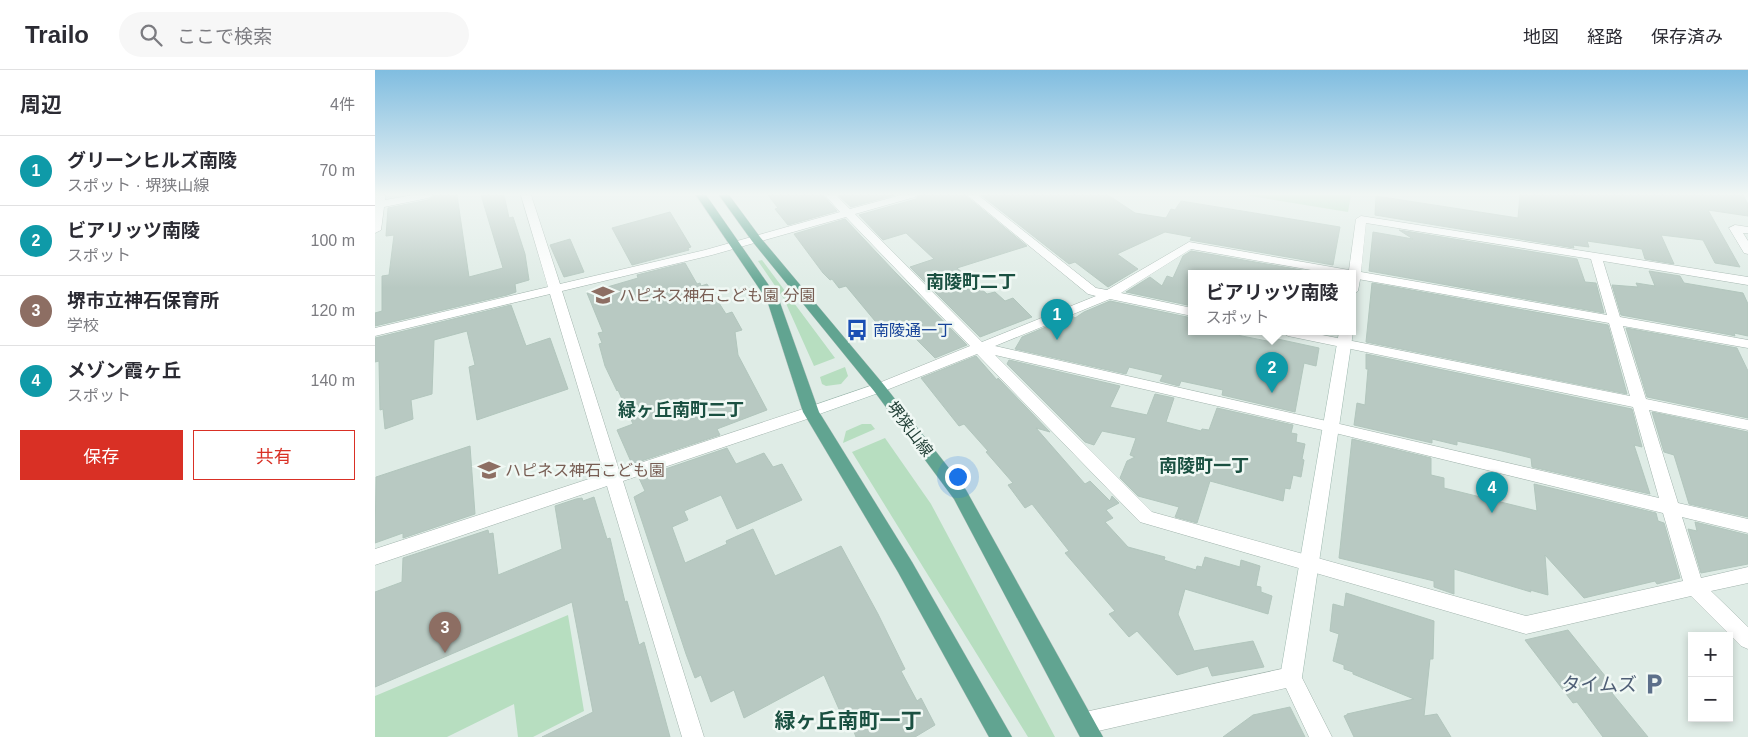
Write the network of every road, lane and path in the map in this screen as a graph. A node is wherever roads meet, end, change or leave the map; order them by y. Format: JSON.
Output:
{"nodes":[{"id":1,"x":536,"y":226,"type":"edge"},
{"id":2,"x":722,"y":226,"type":"edge"},
{"id":3,"x":747,"y":226,"type":"edge"},
{"id":4,"x":802,"y":226,"type":"edge"},
{"id":5,"x":861,"y":226,"type":"edge"},
{"id":6,"x":1011,"y":226,"type":"edge"},
{"id":7,"x":1360,"y":226,"type":"edge"},
{"id":8,"x":1400,"y":226,"type":"edge"},
{"id":9,"x":1748,"y":230,"type":"edge"},
{"id":10,"x":757,"y":239,"type":"junction"},
{"id":11,"x":735,"y":245,"type":"junction"},
{"id":12,"x":1748,"y":251,"type":"edge"},
{"id":13,"x":1596,"y":257,"type":"junction"},
{"id":14,"x":1332,"y":270,"type":"edge"},
{"id":15,"x":1355,"y":270,"type":"edge"},
{"id":16,"x":1356,"y":274,"type":"edge"},
{"id":17,"x":1748,"y":281,"type":"edge"},
{"id":18,"x":555,"y":288,"type":"junction"},
{"id":19,"x":1107,"y":295,"type":"junction"},
{"id":20,"x":1188,"y":311,"type":"edge"},
{"id":21,"x":1615,"y":320,"type":"junction"},
{"id":22,"x":375,"y":332,"type":"edge"},
{"id":23,"x":1322,"y":335,"type":"edge"},
{"id":24,"x":1345,"y":337,"type":"edge"},
{"id":25,"x":1748,"y":344,"type":"edge"},
{"id":26,"x":979,"y":347,"type":"junction"},
{"id":27,"x":879,"y":388,"type":"junction"},
{"id":28,"x":1639,"y":403,"type":"junction"},
{"id":29,"x":811,"y":412,"type":"junction"},
{"id":30,"x":1748,"y":425,"type":"edge"},
{"id":31,"x":1331,"y":428,"type":"junction"},
{"id":32,"x":613,"y":478,"type":"junction"},
{"id":33,"x":1670,"y":506,"type":"junction"},
{"id":34,"x":1748,"y":526,"type":"edge"},
{"id":35,"x":375,"y":557,"type":"edge"},
{"id":36,"x":1310,"y":564,"type":"junction"},
{"id":37,"x":1748,"y":575,"type":"edge"},
{"id":38,"x":1694,"y":587,"type":"junction"},
{"id":39,"x":1748,"y":640,"type":"edge"},
{"id":40,"x":1291,"y":677,"type":"junction"},
{"id":41,"x":1089,"y":730,"type":"edge"},
{"id":42,"x":693,"y":737,"type":"edge"},
{"id":43,"x":1001,"y":737,"type":"edge"},
{"id":44,"x":1321,"y":737,"type":"edge"}],
"edges":[{"from":1,"to":18,"type":"street"},
{"from":2,"to":11,"type":"main road"},
{"from":3,"to":10,"type":"main road","name":"堺狭山線"},
{"from":4,"to":10,"type":"street"},
{"from":5,"to":26,"type":"street"},
{"from":6,"to":19,"type":"street"},
{"from":7,"to":15,"type":"street"},
{"from":8,"to":13,"type":"street"},
{"from":9,"to":12,"type":"street"},
{"from":10,"to":11,"type":"street"},
{"from":10,"to":27,"type":"main road","name":"堺狭山線"},
{"from":11,"to":18,"type":"street"},
{"from":11,"to":29,"type":"main road"},
{"from":13,"to":17,"type":"street"},
{"from":13,"to":21,"type":"street"},
{"from":14,"to":19,"type":"street"},
{"from":16,"to":21,"type":"street"},
{"from":18,"to":22,"type":"street"},
{"from":18,"to":32,"type":"street"},
{"from":19,"to":20,"type":"street"},
{"from":19,"to":26,"type":"street"},
{"from":21,"to":25,"type":"street"},
{"from":21,"to":28,"type":"street"},
{"from":23,"to":24,"type":"street"},
{"from":24,"to":28,"type":"street"},
{"from":24,"to":31,"type":"street"},
{"from":26,"to":27,"type":"street"},
{"from":26,"to":31,"type":"street"},
{"from":26,"to":36,"type":"street"},
{"from":27,"to":29,"type":"street"},
{"from":27,"to":41,"type":"main road","name":"堺狭山線"},
{"from":28,"to":30,"type":"street"},
{"from":28,"to":33,"type":"street"},
{"from":29,"to":32,"type":"street"},
{"from":29,"to":43,"type":"main road"},
{"from":31,"to":33,"type":"street"},
{"from":31,"to":36,"type":"street"},
{"from":32,"to":35,"type":"street"},
{"from":32,"to":42,"type":"street"},
{"from":33,"to":34,"type":"street"},
{"from":33,"to":38,"type":"street"},
{"from":36,"to":38,"type":"street"},
{"from":36,"to":40,"type":"street"},
{"from":37,"to":38,"type":"street"},
{"from":38,"to":39,"type":"street"},
{"from":40,"to":41,"type":"street"},
{"from":40,"to":44,"type":"street"}]}
